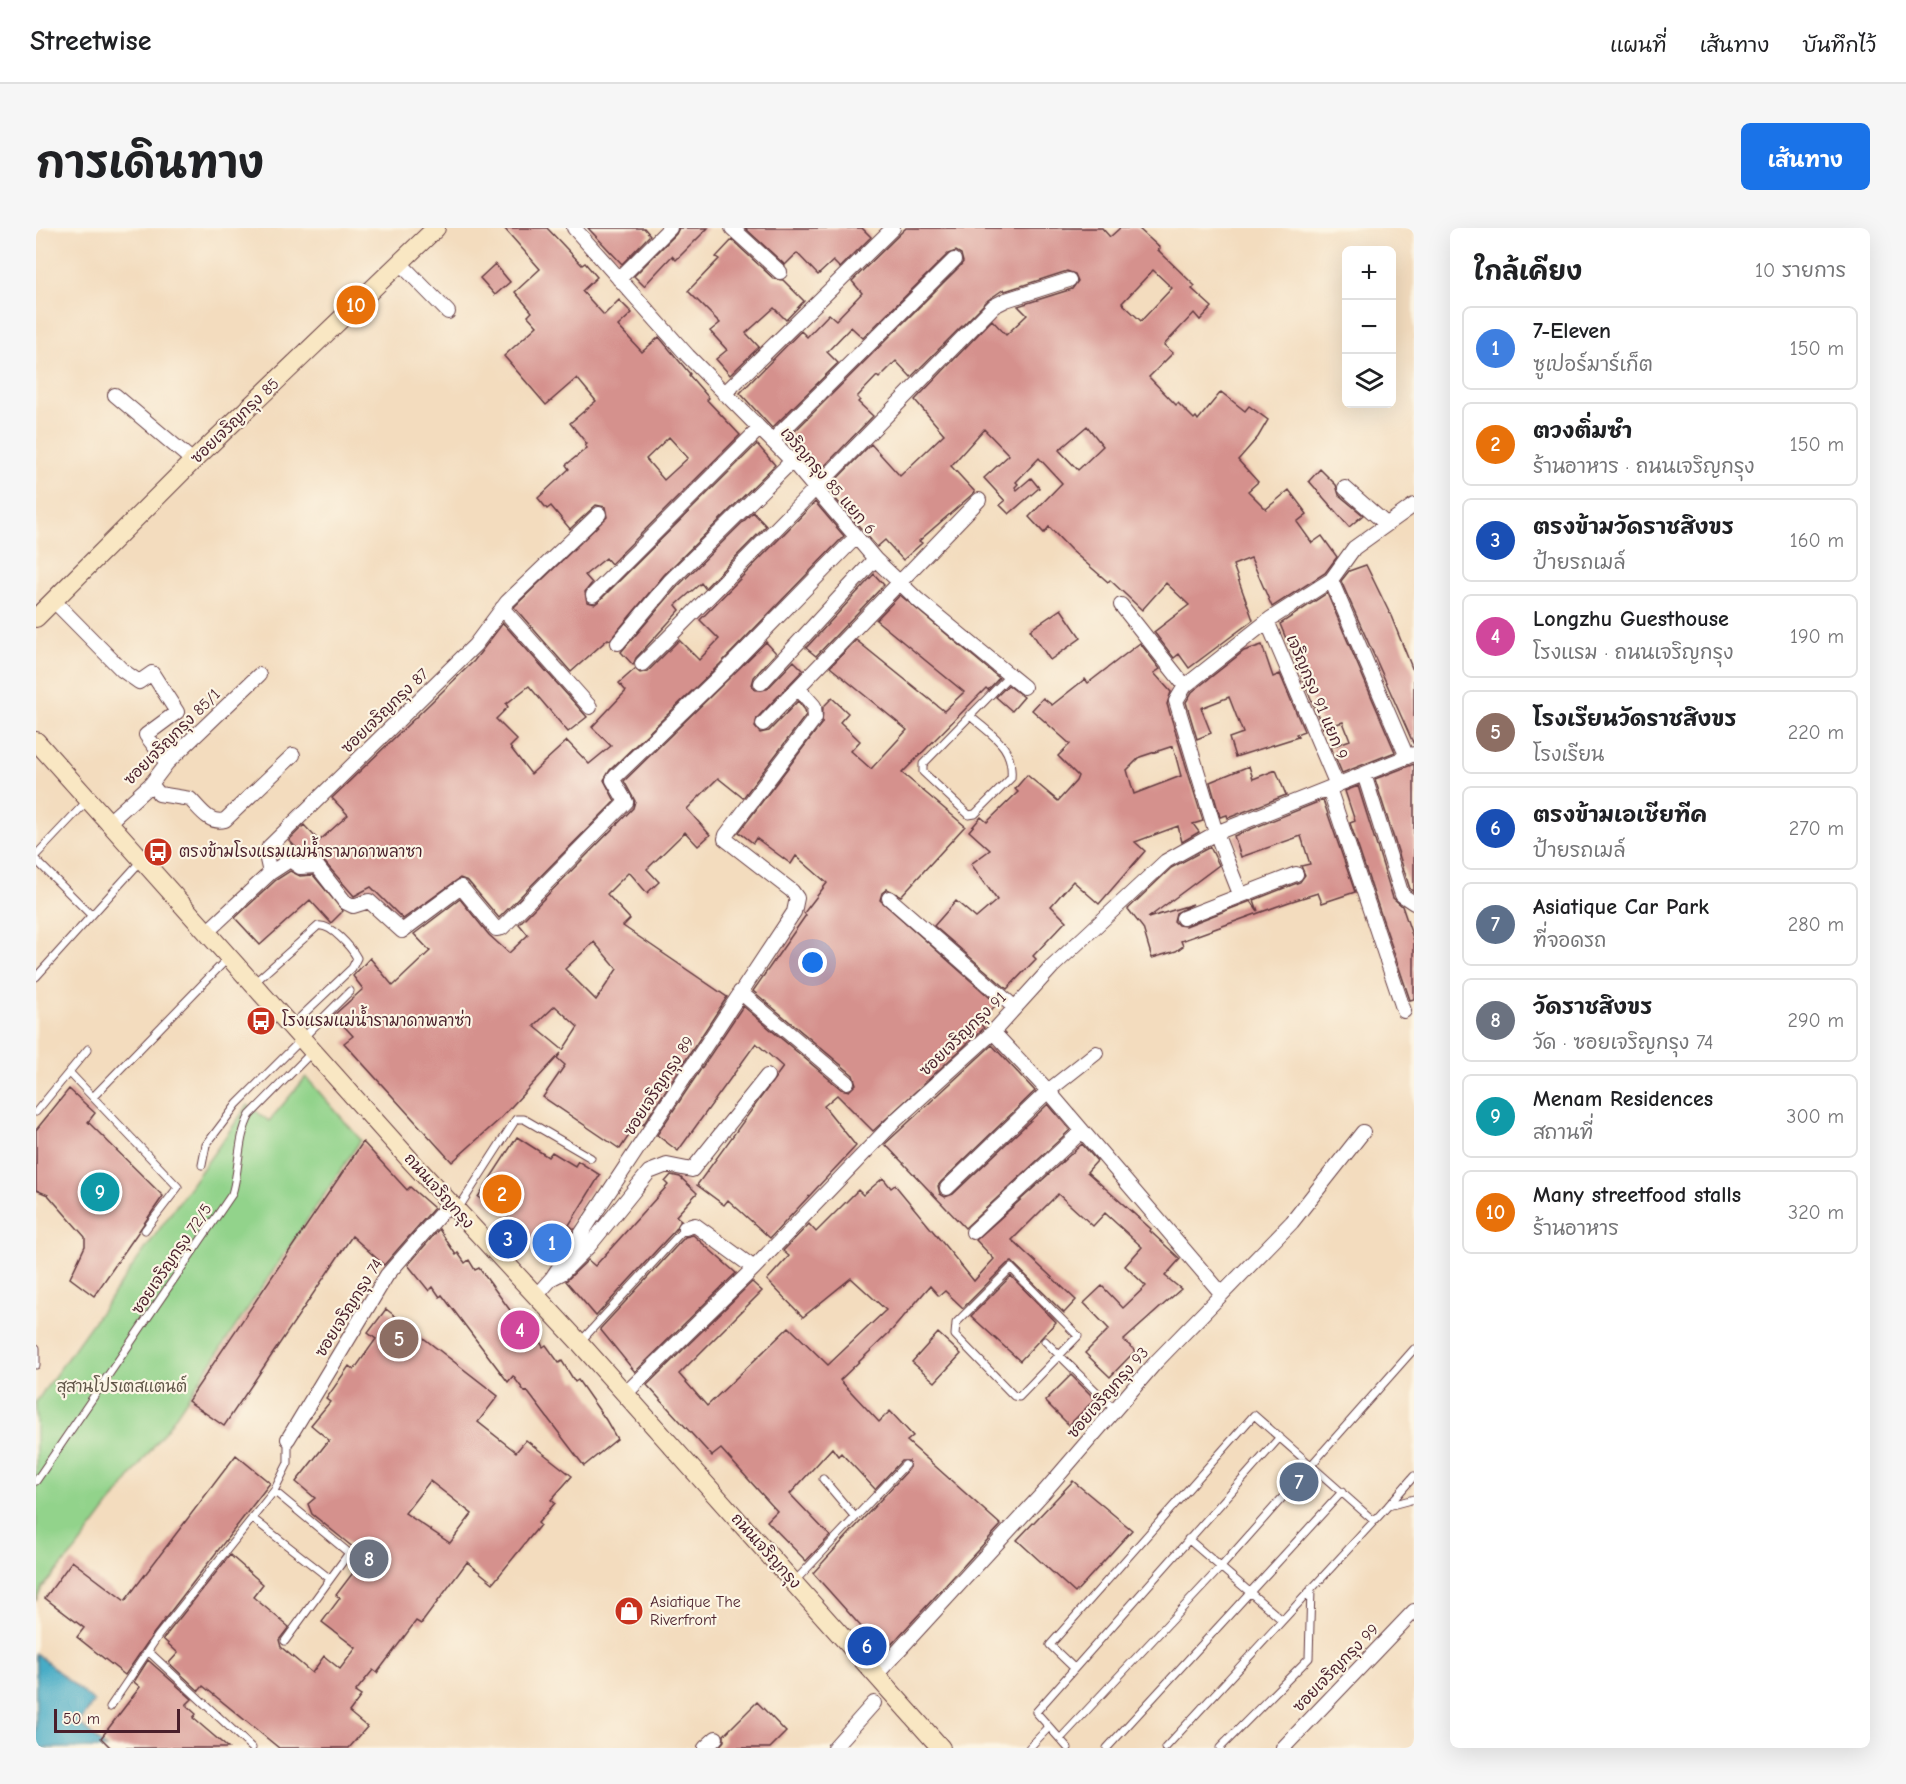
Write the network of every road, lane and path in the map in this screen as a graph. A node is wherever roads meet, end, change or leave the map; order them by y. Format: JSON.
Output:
{"nodes":[{"id":1,"x":436,"y":228,"type":"edge"},
{"id":2,"x":574,"y":228,"type":"edge"},
{"id":3,"x":670,"y":228,"type":"edge"},
{"id":4,"x":732,"y":228,"type":"edge"},
{"id":5,"x":893,"y":228,"type":"edge"},
{"id":6,"x":954,"y":260,"type":"dead end"},
{"id":7,"x":400,"y":263,"type":"junction"},
{"id":8,"x":780,"y":272,"type":"dead end"},
{"id":9,"x":619,"y":279,"type":"junction"},
{"id":10,"x":1069,"y":280,"type":"dead end"},
{"id":11,"x":448,"y":312,"type":"dead end"},
{"id":12,"x":724,"y":394,"type":"junction"},
{"id":13,"x":116,"y":395,"type":"dead end"},
{"id":14,"x":759,"y":429,"type":"junction"},
{"id":15,"x":772,"y":441,"type":"junction"},
{"id":16,"x":193,"y":461,"type":"junction"},
{"id":17,"x":792,"y":461,"type":"junction"},
{"id":18,"x":815,"y":487,"type":"junction"},
{"id":19,"x":1345,"y":488,"type":"dead end"},
{"id":20,"x":979,"y":501,"type":"dead end"},
{"id":21,"x":1414,"y":505,"type":"edge"},
{"id":22,"x":599,"y":514,"type":"dead end"},
{"id":23,"x":1386,"y":524,"type":"junction"},
{"id":24,"x":856,"y":537,"type":"junction"},
{"id":25,"x":875,"y":559,"type":"junction"},
{"id":26,"x":1330,"y":579,"type":"junction"},
{"id":27,"x":901,"y":584,"type":"junction"},
{"id":28,"x":593,"y":595,"type":"dead end"},
{"id":29,"x":53,"y":600,"type":"junction"},
{"id":30,"x":1121,"y":605,"type":"dead end"},
{"id":31,"x":502,"y":608,"type":"junction"},
{"id":32,"x":36,"y":618,"type":"edge"},
{"id":33,"x":1267,"y":621,"type":"junction"},
{"id":34,"x":618,"y":643,"type":"dead end"},
{"id":35,"x":642,"y":664,"type":"dead end"},
{"id":36,"x":259,"y":675,"type":"dead end"},
{"id":37,"x":1010,"y":675,"type":"junction"},
{"id":38,"x":761,"y":683,"type":"dead end"},
{"id":39,"x":1185,"y":686,"type":"junction"},
{"id":40,"x":1024,"y":687,"type":"dead end"},
{"id":41,"x":798,"y":688,"type":"junction"},
{"id":42,"x":590,"y":707,"type":"dead end"},
{"id":43,"x":969,"y":715,"type":"junction"},
{"id":44,"x":763,"y":724,"type":"dead end"},
{"id":45,"x":36,"y":741,"type":"edge"},
{"id":46,"x":293,"y":755,"type":"dead end"},
{"id":47,"x":1411,"y":756,"type":"edge"},
{"id":48,"x":167,"y":763,"type":"junction"},
{"id":49,"x":1364,"y":774,"type":"junction"},
{"id":50,"x":151,"y":784,"type":"junction"},
{"id":51,"x":1333,"y":787,"type":"junction"},
{"id":52,"x":88,"y":800,"type":"junction"},
{"id":53,"x":109,"y":822,"type":"junction"},
{"id":54,"x":1216,"y":833,"type":"junction"},
{"id":55,"x":36,"y":855,"type":"edge"},
{"id":56,"x":36,"y":860,"type":"edge"},
{"id":57,"x":142,"y":860,"type":"junction"},
{"id":58,"x":270,"y":873,"type":"junction"},
{"id":59,"x":1296,"y":874,"type":"dead end"},
{"id":60,"x":1240,"y":894,"type":"junction"},
{"id":61,"x":889,"y":898,"type":"dead end"},
{"id":62,"x":1414,"y":903,"type":"edge"},
{"id":63,"x":91,"y":915,"type":"junction"},
{"id":64,"x":1183,"y":918,"type":"dead end"},
{"id":65,"x":208,"y":932,"type":"junction"},
{"id":66,"x":230,"y":956,"type":"junction"},
{"id":67,"x":36,"y":977,"type":"edge"},
{"id":68,"x":254,"y":984,"type":"junction"},
{"id":69,"x":350,"y":991,"type":"dead end"},
{"id":70,"x":740,"y":992,"type":"junction"},
{"id":71,"x":1014,"y":1007,"type":"junction"},
{"id":72,"x":1404,"y":1011,"type":"dead end"},
{"id":73,"x":993,"y":1032,"type":"junction"},
{"id":74,"x":303,"y":1039,"type":"junction"},
{"id":75,"x":88,"y":1049,"type":"dead end"},
{"id":76,"x":1096,"y":1053,"type":"dead end"},
{"id":77,"x":69,"y":1072,"type":"junction"},
{"id":78,"x":767,"y":1076,"type":"dead end"},
{"id":79,"x":847,"y":1082,"type":"dead end"},
{"id":80,"x":1048,"y":1091,"type":"junction"},
{"id":81,"x":93,"y":1097,"type":"junction"},
{"id":82,"x":36,"y":1112,"type":"edge"},
{"id":83,"x":1082,"y":1131,"type":"junction"},
{"id":84,"x":1363,"y":1132,"type":"dead end"},
{"id":85,"x":591,"y":1158,"type":"dead end"},
{"id":86,"x":201,"y":1165,"type":"dead end"},
{"id":87,"x":947,"y":1188,"type":"dead end"},
{"id":88,"x":453,"y":1207,"type":"junction"},
{"id":89,"x":685,"y":1228,"type":"joint"},
{"id":90,"x":145,"y":1230,"type":"dead end"},
{"id":91,"x":973,"y":1232,"type":"dead end"},
{"id":92,"x":753,"y":1268,"type":"junction"},
{"id":93,"x":552,"y":1278,"type":"junction"},
{"id":94,"x":1222,"y":1294,"type":"junction"},
{"id":95,"x":536,"y":1296,"type":"junction"},
{"id":96,"x":1045,"y":1341,"type":"dead end"},
{"id":97,"x":579,"y":1342,"type":"junction"},
{"id":98,"x":36,"y":1348,"type":"edge"},
{"id":99,"x":1414,"y":1349,"type":"edge"},
{"id":100,"x":1060,"y":1356,"type":"junction"},
{"id":101,"x":36,"y":1365,"type":"edge"},
{"id":102,"x":626,"y":1394,"type":"junction"},
{"id":103,"x":1114,"y":1409,"type":"junction"},
{"id":104,"x":1280,"y":1437,"type":"junction"},
{"id":105,"x":288,"y":1439,"type":"joint"},
{"id":106,"x":905,"y":1465,"type":"dead end"},
{"id":107,"x":1312,"y":1465,"type":"junction"},
{"id":108,"x":1414,"y":1476,"type":"edge"},
{"id":109,"x":823,"y":1479,"type":"dead end"},
{"id":110,"x":36,"y":1481,"type":"edge"},
{"id":111,"x":274,"y":1491,"type":"junction"},
{"id":112,"x":1342,"y":1492,"type":"junction"},
{"id":113,"x":1414,"y":1499,"type":"edge"},
{"id":114,"x":1388,"y":1506,"type":"junction"},
{"id":115,"x":855,"y":1517,"type":"junction"},
{"id":116,"x":252,"y":1518,"type":"junction"},
{"id":117,"x":1374,"y":1521,"type":"junction"},
{"id":118,"x":1188,"y":1539,"type":"junction"},
{"id":119,"x":1221,"y":1567,"type":"junction"},
{"id":120,"x":329,"y":1578,"type":"junction"},
{"id":121,"x":794,"y":1582,"type":"junction"},
{"id":122,"x":1311,"y":1589,"type":"junction"},
{"id":123,"x":1251,"y":1593,"type":"junction"},
{"id":124,"x":1414,"y":1611,"type":"edge"},
{"id":125,"x":1282,"y":1620,"type":"junction"},
{"id":126,"x":285,"y":1641,"type":"dead end"},
{"id":127,"x":148,"y":1651,"type":"junction"},
{"id":128,"x":1074,"y":1668,"type":"junction"},
{"id":129,"x":876,"y":1675,"type":"junction"},
{"id":130,"x":874,"y":1704,"type":"dead end"},
{"id":131,"x":110,"y":1707,"type":"dead end"},
{"id":132,"x":1049,"y":1727,"type":"junction"},
{"id":133,"x":716,"y":1738,"type":"dead end"},
{"id":134,"x":1060,"y":1739,"type":"junction"},
{"id":135,"x":252,"y":1748,"type":"edge"},
{"id":136,"x":705,"y":1748,"type":"edge"},
{"id":137,"x":834,"y":1748,"type":"edge"},
{"id":138,"x":940,"y":1748,"type":"edge"},
{"id":139,"x":1029,"y":1748,"type":"edge"},
{"id":140,"x":1068,"y":1748,"type":"edge"},
{"id":141,"x":1107,"y":1748,"type":"edge"},
{"id":142,"x":1165,"y":1748,"type":"edge"},
{"id":143,"x":1220,"y":1748,"type":"edge"},
{"id":144,"x":1283,"y":1748,"type":"edge"}],
"edges":[{"from":1,"to":7,"type":"main road","name":"ซอยเจริญกรุง 85"},
{"from":2,"to":9,"type":"street","name":"เจริญกรุง 85 แยก 6"},
{"from":3,"to":9,"type":"street"},
{"from":4,"to":8,"type":"street"},
{"from":5,"to":12,"type":"street"},
{"from":6,"to":15,"type":"street"},
{"from":7,"to":11,"type":"street"},
{"from":7,"to":16,"type":"main road","name":"ซอยเจริญกรุง 85"},
{"from":9,"to":12,"type":"street","name":"เจริญกรุง 85 แยก 6"},
{"from":10,"to":18,"type":"street"},
{"from":12,"to":14,"type":"street","name":"เจริญกรุง 85 แยก 6"},
{"from":13,"to":16,"type":"street"},
{"from":14,"to":15,"type":"street","name":"เจริญกรุง 85 แยก 6"},
{"from":14,"to":28,"type":"street"},
{"from":15,"to":17,"type":"street","name":"เจริญกรุง 85 แยก 6"},
{"from":16,"to":29,"type":"main road","name":"ซอยเจริญกรุง 85"},
{"from":17,"to":18,"type":"street","name":"เจริญกรุง 85 แยก 6"},
{"from":17,"to":34,"type":"street"},
{"from":18,"to":24,"type":"street","name":"เจริญกรุง 85 แยก 6"},
{"from":18,"to":35,"type":"street"},
{"from":19,"to":23,"type":"street"},
{"from":20,"to":27,"type":"street"},
{"from":21,"to":23,"type":"street"},
{"from":22,"to":31,"type":"street","name":"ซอยเจริญกรุง 87"},
{"from":23,"to":26,"type":"street"},
{"from":24,"to":25,"type":"street","name":"เจริญกรุง 85 แยก 6"},
{"from":24,"to":58,"type":"street"},
{"from":25,"to":27,"type":"street","name":"เจริญกรุง 85 แยก 6"},
{"from":25,"to":38,"type":"street"},
{"from":26,"to":33,"type":"street"},
{"from":26,"to":47,"type":"street"},
{"from":27,"to":37,"type":"street","name":"เจริญกรุง 85 แยก 6"},
{"from":27,"to":41,"type":"street"},
{"from":29,"to":32,"type":"main road","name":"ซอยเจริญกรุง 85"},
{"from":29,"to":48,"type":"street"},
{"from":30,"to":39,"type":"street"},
{"from":31,"to":42,"type":"street"},
{"from":31,"to":58,"type":"street","name":"ซอยเจริญกรุง 87"},
{"from":33,"to":39,"type":"street"},
{"from":33,"to":51,"type":"street","name":"เจริญกรุง 91 แยก 9"},
{"from":36,"to":48,"type":"street","name":"ซอยเจริญกรุง 85/1"},
{"from":37,"to":40,"type":"street","name":"เจริญกรุง 85 แยก 6"},
{"from":37,"to":43,"type":"lane"},
{"from":39,"to":54,"type":"street"},
{"from":41,"to":44,"type":"street"},
{"from":41,"to":70,"type":"street","name":"ซอยเจริญกรุง 89"},
{"from":43,"to":43,"type":"lane"},
{"from":45,"to":52,"type":"main road","name":"ถนนเจริญกรุง"},
{"from":46,"to":50,"type":"street"},
{"from":47,"to":49,"type":"street","name":"ซอยเจริญกรุง 91"},
{"from":48,"to":50,"type":"street","name":"ซอยเจริญกรุง 85/1"},
{"from":49,"to":51,"type":"street","name":"ซอยเจริญกรุง 91"},
{"from":49,"to":62,"type":"street"},
{"from":50,"to":53,"type":"street","name":"ซอยเจริญกรุง 85/1"},
{"from":51,"to":54,"type":"street","name":"ซอยเจริญกรุง 91"},
{"from":51,"to":72,"type":"street","name":"เจริญกรุง 91 แยก 9"},
{"from":52,"to":53,"type":"main road","name":"ถนนเจริญกรุง"},
{"from":52,"to":55,"type":"lane"},
{"from":53,"to":57,"type":"main road","name":"ถนนเจริญกรุง"},
{"from":54,"to":60,"type":"street"},
{"from":54,"to":71,"type":"street","name":"ซอยเจริญกรุง 91"},
{"from":56,"to":63,"type":"lane"},
{"from":57,"to":63,"type":"lane"},
{"from":57,"to":65,"type":"main road","name":"ถนนเจริญกรุง"},
{"from":58,"to":65,"type":"street"},
{"from":59,"to":60,"type":"street"},
{"from":60,"to":64,"type":"street"},
{"from":61,"to":71,"type":"street"},
{"from":63,"to":67,"type":"lane"},
{"from":65,"to":66,"type":"main road","name":"ถนนเจริญกรุง"},
{"from":66,"to":68,"type":"main road","name":"ถนนเจริญกรุง"},
{"from":66,"to":81,"type":"lane"},
{"from":68,"to":74,"type":"main road","name":"ถนนเจริญกรุง"},
{"from":68,"to":74,"type":"lane"},
{"from":69,"to":74,"type":"lane"},
{"from":70,"to":79,"type":"street"},
{"from":70,"to":93,"type":"street","name":"ซอยเจริญกรุง 89"},
{"from":71,"to":73,"type":"street","name":"ซอยเจริญกรุง 91"},
{"from":73,"to":80,"type":"street"},
{"from":73,"to":92,"type":"street","name":"ซอยเจริญกรุง 91"},
{"from":74,"to":86,"type":"lane"},
{"from":74,"to":88,"type":"main road","name":"ถนนเจริญกรุง"},
{"from":74,"to":110,"type":"lane","name":"ซอยเจริญกรุง 72/5"},
{"from":75,"to":77,"type":"lane"},
{"from":76,"to":80,"type":"street"},
{"from":77,"to":81,"type":"lane"},
{"from":77,"to":82,"type":"lane"},
{"from":78,"to":93,"type":"street"},
{"from":80,"to":83,"type":"street"},
{"from":80,"to":87,"type":"street"},
{"from":81,"to":90,"type":"lane"},
{"from":83,"to":91,"type":"street"},
{"from":83,"to":94,"type":"street"},
{"from":84,"to":94,"type":"street","name":"ซอยเจริญกรุง 93"},
{"from":85,"to":88,"type":"lane"},
{"from":88,"to":95,"type":"main road","name":"ถนนเจริญกรุง"},
{"from":88,"to":105,"type":"street","name":"ซอยเจริญกรุง 74"},
{"from":89,"to":92,"type":"street"},
{"from":89,"to":97,"type":"lane"},
{"from":92,"to":102,"type":"street","name":"ซอยเจริญกรุง 91"},
{"from":93,"to":95,"type":"street"},
{"from":94,"to":103,"type":"street","name":"ซอยเจริญกรุง 93"},
{"from":95,"to":97,"type":"main road","name":"ถนนเจริญกรุง"},
{"from":96,"to":100,"type":"lane"},
{"from":97,"to":102,"type":"main road","name":"ถนนเจริญกรุง"},
{"from":98,"to":101,"type":"lane"},
{"from":99,"to":107,"type":"lane"},
{"from":100,"to":100,"type":"lane"},
{"from":100,"to":103,"type":"lane"},
{"from":102,"to":121,"type":"main road","name":"ถนนเจริญกรุง"},
{"from":103,"to":129,"type":"street","name":"ซอยเจริญกรุง 93"},
{"from":104,"to":107,"type":"lane"},
{"from":104,"to":118,"type":"lane"},
{"from":104,"to":128,"type":"lane"},
{"from":105,"to":111,"type":"lane"},
{"from":106,"to":115,"type":"lane"},
{"from":107,"to":112,"type":"lane"},
{"from":107,"to":119,"type":"lane"},
{"from":108,"to":114,"type":"lane"},
{"from":109,"to":115,"type":"lane"},
{"from":111,"to":116,"type":"lane"},
{"from":111,"to":120,"type":"lane"},
{"from":112,"to":117,"type":"lane"},
{"from":112,"to":123,"type":"lane"},
{"from":113,"to":114,"type":"lane"},
{"from":114,"to":117,"type":"lane"},
{"from":115,"to":121,"type":"lane"},
{"from":116,"to":120,"type":"lane"},
{"from":116,"to":127,"type":"lane"},
{"from":117,"to":122,"type":"lane"},
{"from":118,"to":119,"type":"lane"},
{"from":118,"to":128,"type":"lane"},
{"from":119,"to":123,"type":"lane"},
{"from":119,"to":134,"type":"lane"},
{"from":120,"to":126,"type":"lane"},
{"from":121,"to":129,"type":"main road","name":"ถนนเจริญกรุง"},
{"from":122,"to":125,"type":"lane"},
{"from":122,"to":143,"type":"lane"},
{"from":123,"to":125,"type":"lane"},
{"from":123,"to":141,"type":"lane"},
{"from":124,"to":144,"type":"street","name":"ซอยเจริญกรุง 99"},
{"from":125,"to":142,"type":"lane"},
{"from":127,"to":131,"type":"lane"},
{"from":127,"to":135,"type":"lane"},
{"from":128,"to":132,"type":"lane"},
{"from":129,"to":138,"type":"main road","name":"ถนนเจริญกรุง"},
{"from":130,"to":137,"type":"street"},
{"from":132,"to":134,"type":"lane"},
{"from":132,"to":139,"type":"lane"},
{"from":133,"to":136,"type":"street"},
{"from":134,"to":140,"type":"lane"}]}
